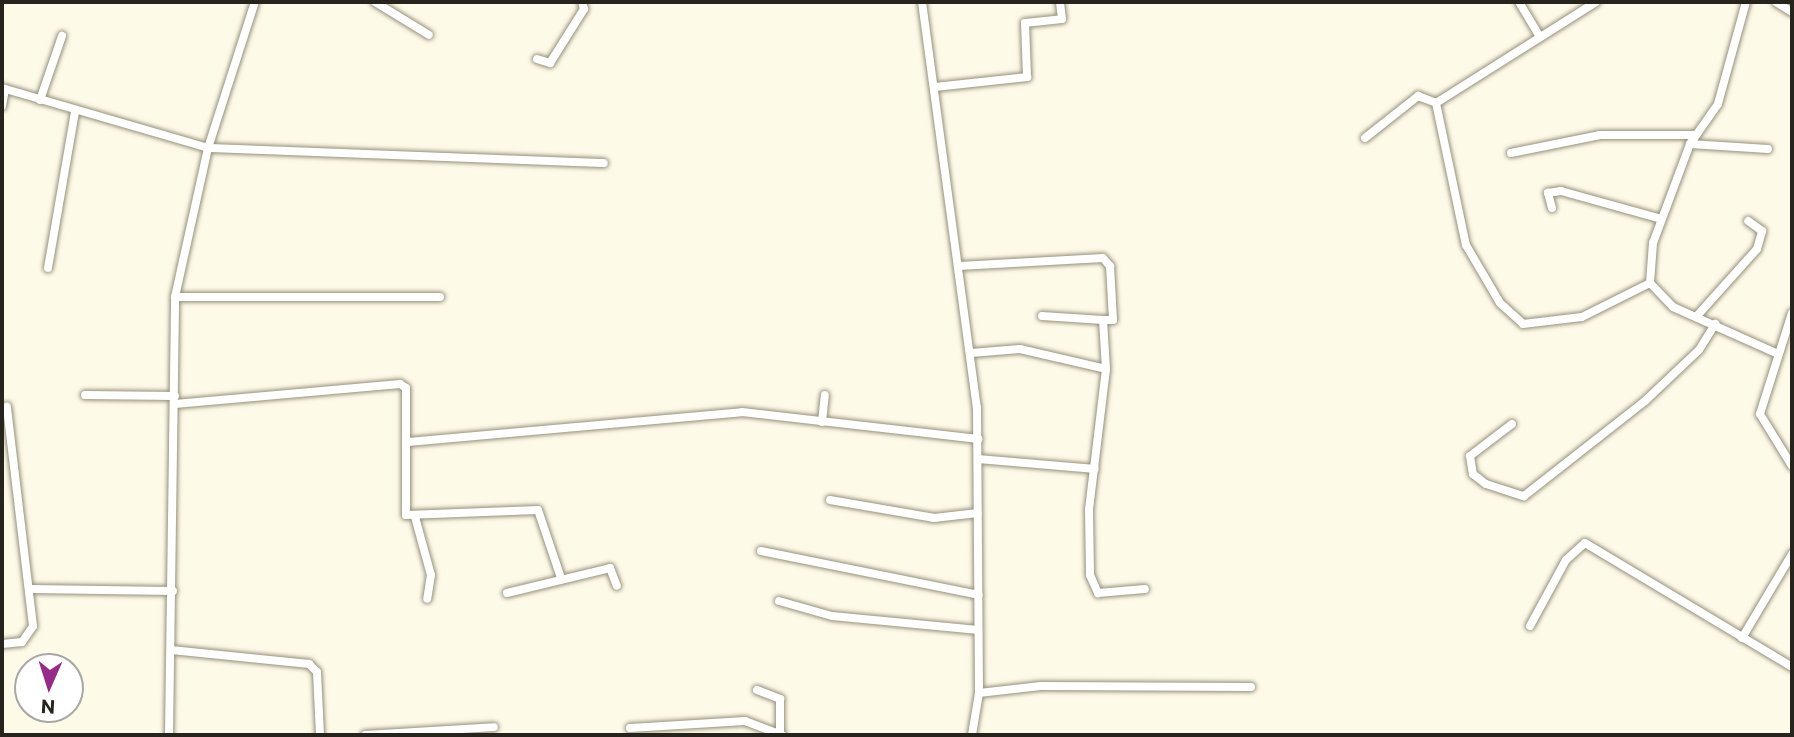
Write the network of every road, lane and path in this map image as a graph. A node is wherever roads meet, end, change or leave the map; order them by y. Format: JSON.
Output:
{"nodes":[{"id":1,"x":255,"y":2,"type":"edge"},
{"id":2,"x":375,"y":2,"type":"edge"},
{"id":3,"x":582,"y":2,"type":"edge"},
{"id":4,"x":922,"y":2,"type":"edge"},
{"id":5,"x":1060,"y":2,"type":"edge"},
{"id":6,"x":1519,"y":2,"type":"edge"},
{"id":7,"x":1596,"y":2,"type":"edge"},
{"id":8,"x":1746,"y":2,"type":"edge"},
{"id":9,"x":1776,"y":2,"type":"edge"},
{"id":10,"x":1792,"y":12,"type":"edge"},
{"id":11,"x":429,"y":34,"type":"dead end"},
{"id":12,"x":1538,"y":34,"type":"junction"},
{"id":13,"x":62,"y":36,"type":"dead end"},
{"id":14,"x":537,"y":59,"type":"dead end"},
{"id":15,"x":935,"y":87,"type":"junction"},
{"id":16,"x":4,"y":89,"type":"edge"},
{"id":17,"x":40,"y":100,"type":"junction"},
{"id":18,"x":1436,"y":103,"type":"junction"},
{"id":19,"x":2,"y":106,"type":"edge"},
{"id":20,"x":75,"y":111,"type":"junction"},
{"id":21,"x":1694,"y":135,"type":"junction"},
{"id":22,"x":1365,"y":138,"type":"dead end"},
{"id":23,"x":1690,"y":144,"type":"junction"},
{"id":24,"x":208,"y":148,"type":"junction"},
{"id":25,"x":1768,"y":149,"type":"dead end"},
{"id":26,"x":1511,"y":153,"type":"dead end"},
{"id":27,"x":604,"y":163,"type":"dead end"},
{"id":28,"x":1552,"y":208,"type":"dead end"},
{"id":29,"x":1661,"y":219,"type":"junction"},
{"id":30,"x":1748,"y":221,"type":"dead end"},
{"id":31,"x":960,"y":266,"type":"junction"},
{"id":32,"x":48,"y":268,"type":"dead end"},
{"id":33,"x":1650,"y":283,"type":"junction"},
{"id":34,"x":176,"y":297,"type":"junction"},
{"id":35,"x":440,"y":297,"type":"dead end"},
{"id":36,"x":1792,"y":313,"type":"edge"},
{"id":37,"x":1042,"y":316,"type":"dead end"},
{"id":38,"x":1696,"y":317,"type":"junction"},
{"id":39,"x":1103,"y":320,"type":"junction"},
{"id":40,"x":1715,"y":324,"type":"junction"},
{"id":41,"x":971,"y":353,"type":"junction"},
{"id":42,"x":1776,"y":353,"type":"junction"},
{"id":43,"x":1106,"y":369,"type":"junction"},
{"id":44,"x":85,"y":395,"type":"dead end"},
{"id":45,"x":825,"y":395,"type":"dead end"},
{"id":46,"x":175,"y":400,"type":"junction"},
{"id":47,"x":7,"y":407,"type":"dead end"},
{"id":48,"x":822,"y":422,"type":"junction"},
{"id":49,"x":1512,"y":424,"type":"dead end"},
{"id":50,"x":978,"y":439,"type":"junction"},
{"id":51,"x":408,"y":442,"type":"junction"},
{"id":52,"x":979,"y":459,"type":"junction"},
{"id":53,"x":1792,"y":466,"type":"edge"},
{"id":54,"x":1095,"y":469,"type":"junction"},
{"id":55,"x":830,"y":500,"type":"dead end"},
{"id":56,"x":978,"y":513,"type":"junction"},
{"id":57,"x":415,"y":517,"type":"junction"},
{"id":58,"x":761,"y":551,"type":"dead end"},
{"id":59,"x":1792,"y":554,"type":"edge"},
{"id":60,"x":561,"y":578,"type":"junction"},
{"id":61,"x":617,"y":586,"type":"dead end"},
{"id":62,"x":31,"y":589,"type":"junction"},
{"id":63,"x":1145,"y":589,"type":"dead end"},
{"id":64,"x":173,"y":591,"type":"junction"},
{"id":65,"x":508,"y":593,"type":"dead end"},
{"id":66,"x":979,"y":596,"type":"junction"},
{"id":67,"x":427,"y":599,"type":"dead end"},
{"id":68,"x":779,"y":601,"type":"dead end"},
{"id":69,"x":1530,"y":626,"type":"dead end"},
{"id":70,"x":978,"y":630,"type":"junction"},
{"id":71,"x":1742,"y":638,"type":"junction"},
{"id":72,"x":2,"y":644,"type":"edge"},
{"id":73,"x":171,"y":650,"type":"junction"},
{"id":74,"x":1792,"y":667,"type":"edge"},
{"id":75,"x":1251,"y":687,"type":"dead end"},
{"id":76,"x":757,"y":690,"type":"dead end"},
{"id":77,"x":979,"y":693,"type":"junction"},
{"id":78,"x":495,"y":727,"type":"dead end"},
{"id":79,"x":630,"y":728,"type":"dead end"},
{"id":80,"x":780,"y":733,"type":"edge"},
{"id":81,"x":169,"y":735,"type":"edge"},
{"id":82,"x":320,"y":735,"type":"edge"},
{"id":83,"x":365,"y":735,"type":"edge"},
{"id":84,"x":972,"y":735,"type":"edge"}],
"edges":[{"from":1,"to":24,"type":"street"},
{"from":2,"to":11,"type":"street"},
{"from":3,"to":14,"type":"street"},
{"from":4,"to":15,"type":"street"},
{"from":5,"to":15,"type":"street"},
{"from":6,"to":12,"type":"street"},
{"from":7,"to":12,"type":"street"},
{"from":8,"to":21,"type":"street"},
{"from":9,"to":10,"type":"street"},
{"from":12,"to":18,"type":"street"},
{"from":13,"to":17,"type":"street"},
{"from":15,"to":31,"type":"street"},
{"from":16,"to":17,"type":"street"},
{"from":16,"to":19,"type":"street"},
{"from":17,"to":20,"type":"street"},
{"from":18,"to":22,"type":"street"},
{"from":18,"to":33,"type":"street"},
{"from":20,"to":24,"type":"street"},
{"from":20,"to":32,"type":"street"},
{"from":21,"to":23,"type":"street"},
{"from":21,"to":26,"type":"street"},
{"from":23,"to":25,"type":"street"},
{"from":23,"to":29,"type":"street"},
{"from":24,"to":27,"type":"street"},
{"from":24,"to":34,"type":"street"},
{"from":28,"to":29,"type":"street"},
{"from":29,"to":33,"type":"street"},
{"from":30,"to":38,"type":"street"},
{"from":31,"to":39,"type":"street"},
{"from":31,"to":41,"type":"street"},
{"from":33,"to":38,"type":"street"},
{"from":34,"to":35,"type":"street"},
{"from":34,"to":46,"type":"street"},
{"from":36,"to":42,"type":"street"},
{"from":37,"to":39,"type":"street"},
{"from":38,"to":40,"type":"street"},
{"from":39,"to":43,"type":"street"},
{"from":40,"to":42,"type":"street"},
{"from":40,"to":49,"type":"street"},
{"from":41,"to":43,"type":"street"},
{"from":41,"to":50,"type":"street"},
{"from":42,"to":53,"type":"street"},
{"from":43,"to":54,"type":"street"},
{"from":44,"to":46,"type":"street"},
{"from":45,"to":48,"type":"street"},
{"from":46,"to":51,"type":"street"},
{"from":46,"to":64,"type":"street"},
{"from":47,"to":62,"type":"street"},
{"from":48,"to":50,"type":"street"},
{"from":48,"to":51,"type":"street"},
{"from":50,"to":52,"type":"street"},
{"from":51,"to":57,"type":"street"},
{"from":52,"to":54,"type":"street"},
{"from":52,"to":56,"type":"street"},
{"from":54,"to":63,"type":"street"},
{"from":55,"to":56,"type":"street"},
{"from":56,"to":66,"type":"street"},
{"from":57,"to":60,"type":"street"},
{"from":57,"to":67,"type":"street"},
{"from":58,"to":66,"type":"street"},
{"from":59,"to":71,"type":"street"},
{"from":60,"to":61,"type":"street"},
{"from":60,"to":65,"type":"street"},
{"from":62,"to":64,"type":"street"},
{"from":62,"to":72,"type":"street"},
{"from":64,"to":73,"type":"street"},
{"from":66,"to":70,"type":"street"},
{"from":68,"to":70,"type":"street"},
{"from":69,"to":71,"type":"street"},
{"from":70,"to":77,"type":"street"},
{"from":71,"to":74,"type":"street"},
{"from":73,"to":81,"type":"street"},
{"from":73,"to":82,"type":"street"},
{"from":75,"to":77,"type":"street"},
{"from":76,"to":80,"type":"street"},
{"from":77,"to":84,"type":"street"},
{"from":78,"to":83,"type":"street"},
{"from":79,"to":80,"type":"street"}]}
